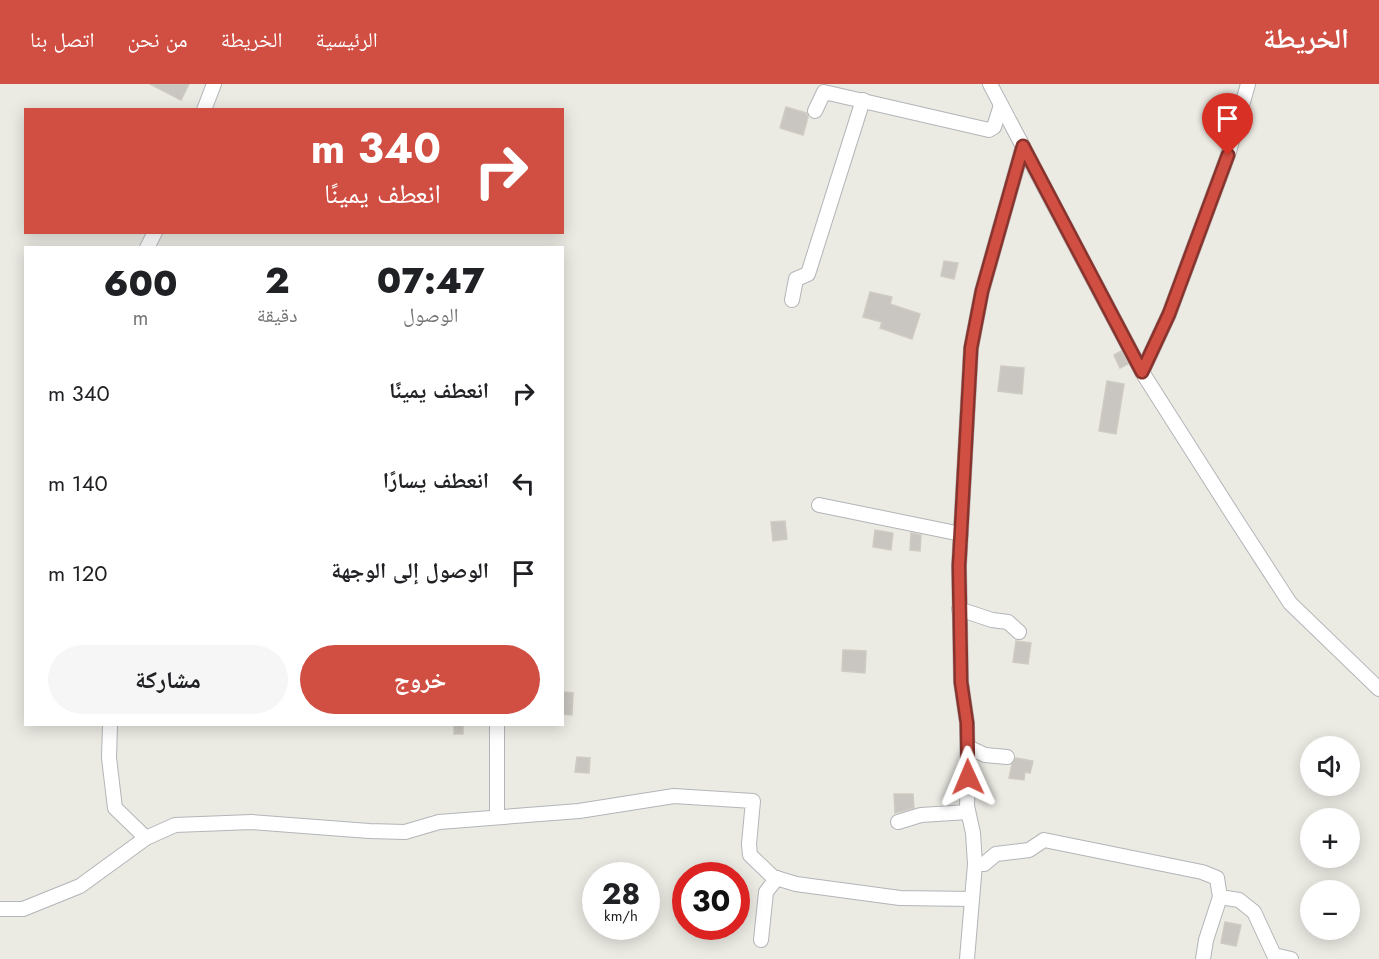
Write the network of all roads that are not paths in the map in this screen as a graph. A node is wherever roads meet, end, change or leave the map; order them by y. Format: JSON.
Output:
{"nodes":[{"id":1,"x":214,"y":84,"type":"edge"},
{"id":2,"x":990,"y":84,"type":"edge"},
{"id":3,"x":1248,"y":84,"type":"edge"},
{"id":4,"x":863,"y":100,"type":"junction"},
{"id":5,"x":1001,"y":105,"type":"junction"},
{"id":6,"x":205,"y":108,"type":"edge"},
{"id":7,"x":815,"y":111,"type":"dead end"},
{"id":8,"x":1023,"y":146,"type":"junction"},
{"id":9,"x":792,"y":300,"type":"dead end"},
{"id":10,"x":1142,"y":372,"type":"junction"},
{"id":11,"x":819,"y":505,"type":"dead end"},
{"id":12,"x":961,"y":534,"type":"junction"},
{"id":13,"x":959,"y":609,"type":"junction"},
{"id":14,"x":1019,"y":632,"type":"dead end"},
{"id":15,"x":1379,"y":689,"type":"edge"},
{"id":16,"x":110,"y":726,"type":"edge"},
{"id":17,"x":497,"y":726,"type":"edge"},
{"id":18,"x":968,"y":747,"type":"junction"},
{"id":19,"x":1007,"y":758,"type":"dead end"},
{"id":20,"x":968,"y":812,"type":"junction"},
{"id":21,"x":497,"y":818,"type":"junction"},
{"id":22,"x":898,"y":822,"type":"dead end"},
{"id":23,"x":146,"y":838,"type":"junction"},
{"id":24,"x":975,"y":864,"type":"junction"},
{"id":25,"x":777,"y":878,"type":"junction"},
{"id":26,"x":1220,"y":897,"type":"junction"},
{"id":27,"x":972,"y":899,"type":"junction"},
{"id":28,"x":0,"y":909,"type":"edge"},
{"id":29,"x":761,"y":940,"type":"dead end"},
{"id":30,"x":1271,"y":957,"type":"edge"},
{"id":31,"x":967,"y":959,"type":"edge"},
{"id":32,"x":1203,"y":959,"type":"edge"},
{"id":33,"x":1291,"y":959,"type":"edge"}],
"edges":[{"from":1,"to":6,"type":"street"},
{"from":2,"to":5,"type":"street"},
{"from":3,"to":10,"type":"street"},
{"from":4,"to":5,"type":"street"},
{"from":4,"to":7,"type":"street"},
{"from":4,"to":9,"type":"street"},
{"from":5,"to":8,"type":"street"},
{"from":8,"to":10,"type":"street"},
{"from":8,"to":12,"type":"street"},
{"from":10,"to":15,"type":"street"},
{"from":11,"to":12,"type":"street"},
{"from":12,"to":13,"type":"street"},
{"from":13,"to":14,"type":"street"},
{"from":13,"to":18,"type":"street"},
{"from":16,"to":23,"type":"street"},
{"from":17,"to":21,"type":"street"},
{"from":18,"to":19,"type":"street"},
{"from":18,"to":20,"type":"street"},
{"from":20,"to":22,"type":"street"},
{"from":20,"to":24,"type":"street"},
{"from":21,"to":23,"type":"street"},
{"from":21,"to":25,"type":"street"},
{"from":23,"to":28,"type":"street"},
{"from":24,"to":26,"type":"street"},
{"from":24,"to":27,"type":"street"},
{"from":25,"to":27,"type":"street"},
{"from":25,"to":29,"type":"street"},
{"from":26,"to":30,"type":"street"},
{"from":26,"to":32,"type":"street"},
{"from":27,"to":31,"type":"street"},
{"from":30,"to":33,"type":"street"}]}
